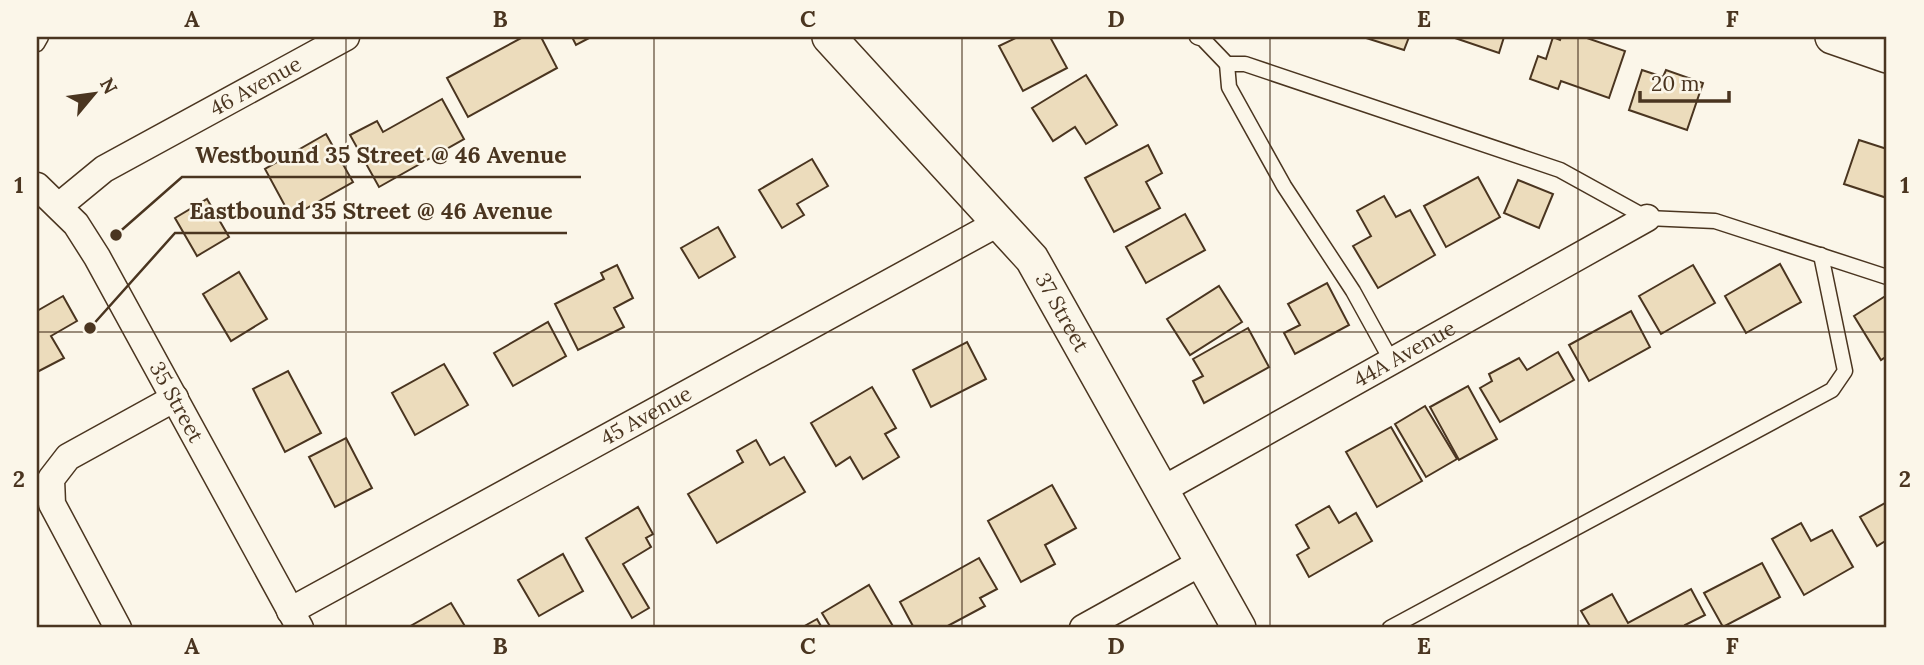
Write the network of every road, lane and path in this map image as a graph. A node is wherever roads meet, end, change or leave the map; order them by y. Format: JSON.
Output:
{"nodes":[{"id":1,"x":41,"y":37,"type":"edge"},
{"id":2,"x":346,"y":37,"type":"edge"},
{"id":3,"x":829,"y":37,"type":"edge"},
{"id":4,"x":1197,"y":37,"type":"edge"},
{"id":5,"x":1832,"y":37,"type":"edge"},
{"id":6,"x":37,"y":44,"type":"edge"},
{"id":7,"x":1887,"y":56,"type":"edge"},
{"id":8,"x":1227,"y":64,"type":"junction"},
{"id":9,"x":37,"y":186,"type":"edge"},
{"id":10,"x":59,"y":206,"type":"junction"},
{"id":11,"x":1647,"y":218,"type":"junction"},
{"id":12,"x":1000,"y":222,"type":"junction"},
{"id":13,"x":1821,"y":255,"type":"junction"},
{"id":14,"x":1887,"y":277,"type":"edge"},
{"id":15,"x":1391,"y":360,"type":"junction"},
{"id":16,"x":175,"y":398,"type":"junction"},
{"id":17,"x":1162,"y":490,"type":"junction"},
{"id":18,"x":1202,"y":562,"type":"junction"},
{"id":19,"x":295,"y":619,"type":"edge"},
{"id":20,"x":118,"y":628,"type":"edge"},
{"id":21,"x":1083,"y":628,"type":"edge"},
{"id":22,"x":1238,"y":628,"type":"edge"},
{"id":23,"x":1390,"y":628,"type":"edge"}],
"edges":[{"from":1,"to":6,"type":"lane"},
{"from":2,"to":10,"type":"street","name":"46 Avenue"},
{"from":3,"to":12,"type":"street","name":"37 Street"},
{"from":4,"to":8,"type":"lane"},
{"from":5,"to":7,"type":"street"},
{"from":8,"to":11,"type":"lane"},
{"from":8,"to":15,"type":"lane"},
{"from":9,"to":10,"type":"street","name":"35 Street"},
{"from":10,"to":16,"type":"street","name":"35 Street"},
{"from":11,"to":13,"type":"lane"},
{"from":11,"to":15,"type":"street","name":"44A Avenue"},
{"from":12,"to":17,"type":"street","name":"37 Street"},
{"from":12,"to":19,"type":"street","name":"45 Avenue"},
{"from":13,"to":14,"type":"lane"},
{"from":13,"to":23,"type":"lane"},
{"from":15,"to":17,"type":"street","name":"44A Avenue"},
{"from":16,"to":19,"type":"street","name":"35 Street"},
{"from":16,"to":20,"type":"street"},
{"from":17,"to":18,"type":"street","name":"37 Street"},
{"from":18,"to":21,"type":"street"},
{"from":18,"to":22,"type":"street","name":"37 Street"}]}
